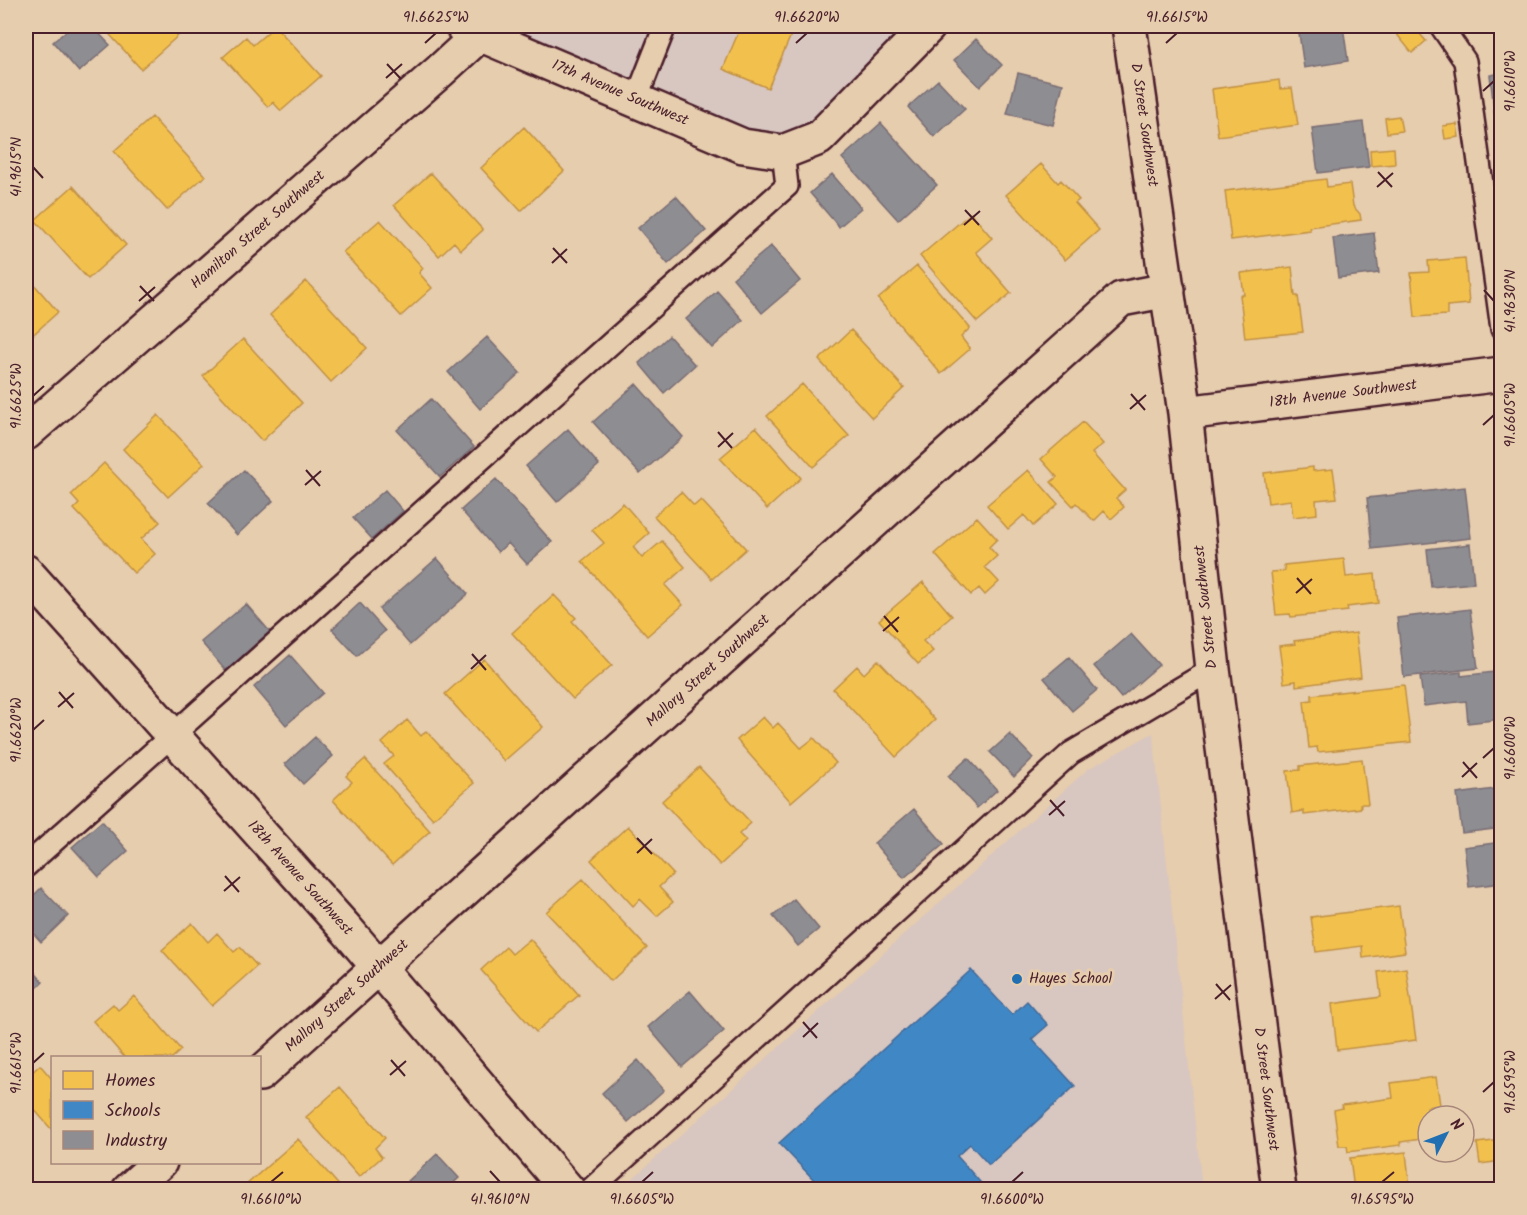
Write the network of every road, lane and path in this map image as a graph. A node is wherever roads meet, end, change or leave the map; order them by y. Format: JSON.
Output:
{"nodes":[{"id":1,"x":665,"y":26,"type":"edge"},
{"id":2,"x":929,"y":26,"type":"edge"},
{"id":3,"x":1129,"y":26,"type":"edge"},
{"id":4,"x":1441,"y":26,"type":"edge"},
{"id":5,"x":476,"y":29,"type":"edge"},
{"id":6,"x":636,"y":100,"type":"junction"},
{"id":7,"x":783,"y":152,"type":"junction"},
{"id":8,"x":1168,"y":290,"type":"junction"},
{"id":9,"x":1502,"y":329,"type":"edge"},
{"id":10,"x":1502,"y":374,"type":"edge"},
{"id":11,"x":1185,"y":413,"type":"junction"},
{"id":12,"x":26,"y":433,"type":"edge"},
{"id":13,"x":26,"y":572,"type":"edge"},
{"id":14,"x":1213,"y":669,"type":"junction"},
{"id":15,"x":172,"y":735,"type":"junction"},
{"id":16,"x":26,"y":866,"type":"edge"},
{"id":17,"x":379,"y":968,"type":"junction"},
{"id":18,"x":261,"y":1073,"type":"edge"},
{"id":19,"x":158,"y":1164,"type":"edge"},
{"id":20,"x":129,"y":1190,"type":"edge"},
{"id":21,"x":568,"y":1190,"type":"edge"},
{"id":22,"x":591,"y":1190,"type":"edge"},
{"id":23,"x":1279,"y":1190,"type":"edge"}],
"edges":[{"from":1,"to":6,"type":"lane"},
{"from":2,"to":7,"type":"street"},
{"from":3,"to":8,"type":"street","name":"D Street Southwest"},
{"from":4,"to":9,"type":"lane"},
{"from":5,"to":6,"type":"street","name":"17th Avenue Southwest"},
{"from":5,"to":12,"type":"street","name":"Hamilton Street Southwest"},
{"from":6,"to":7,"type":"street","name":"17th Avenue Southwest"},
{"from":7,"to":15,"type":"lane"},
{"from":8,"to":11,"type":"street","name":"D Street Southwest"},
{"from":8,"to":17,"type":"street","name":"Mallory Street Southwest"},
{"from":10,"to":11,"type":"street","name":"18th Avenue Southwest"},
{"from":11,"to":14,"type":"street","name":"D Street Southwest"},
{"from":13,"to":15,"type":"street","name":"18th Avenue Southwest"},
{"from":14,"to":22,"type":"lane"},
{"from":14,"to":23,"type":"street","name":"D Street Southwest"},
{"from":15,"to":16,"type":"lane"},
{"from":15,"to":17,"type":"street","name":"18th Avenue Southwest"},
{"from":17,"to":18,"type":"street","name":"Mallory Street Southwest"},
{"from":17,"to":21,"type":"street","name":"18th Avenue Southwest"},
{"from":19,"to":20,"type":"street"}]}
